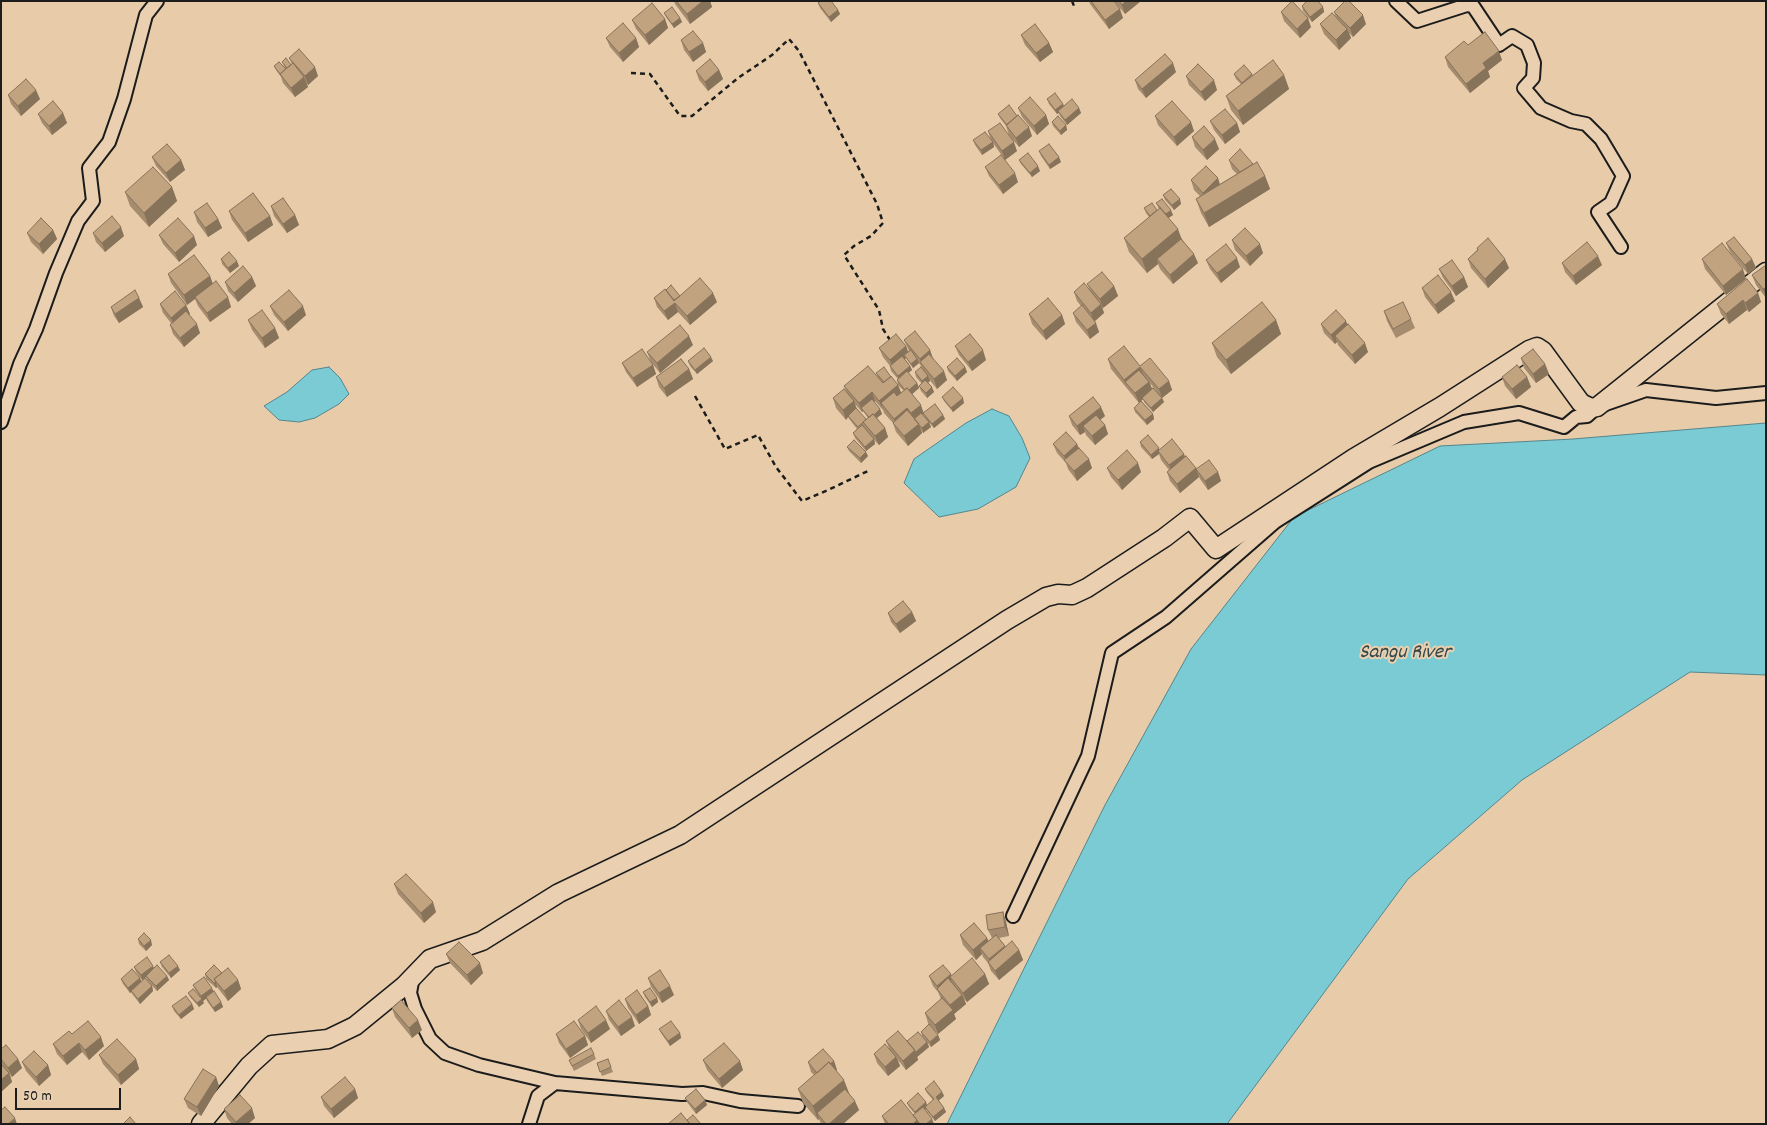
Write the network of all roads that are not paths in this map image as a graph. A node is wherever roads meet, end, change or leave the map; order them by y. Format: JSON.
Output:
{"nodes":[{"id":1,"x":157,"y":1,"type":"edge"},
{"id":2,"x":1396,"y":1,"type":"edge"},
{"id":3,"x":1622,"y":247,"type":"dead end"},
{"id":4,"x":1766,"y":272,"type":"edge"},
{"id":5,"x":1766,"y":392,"type":"edge"},
{"id":6,"x":1597,"y":407,"type":"junction"},
{"id":7,"x":1,"y":422,"type":"edge"},
{"id":8,"x":1013,"y":916,"type":"dead end"},
{"id":9,"x":413,"y":976,"type":"junction"},
{"id":10,"x":555,"y":1083,"type":"junction"},
{"id":11,"x":798,"y":1106,"type":"dead end"},
{"id":12,"x":201,"y":1124,"type":"edge"},
{"id":13,"x":529,"y":1124,"type":"edge"}],
"edges":[{"from":1,"to":7,"type":"street"},
{"from":2,"to":3,"type":"street"},
{"from":4,"to":6,"type":"main road"},
{"from":5,"to":6,"type":"street"},
{"from":6,"to":8,"type":"street"},
{"from":6,"to":9,"type":"main road"},
{"from":9,"to":10,"type":"street"},
{"from":9,"to":12,"type":"main road"},
{"from":10,"to":11,"type":"street"},
{"from":10,"to":13,"type":"street"}]}
